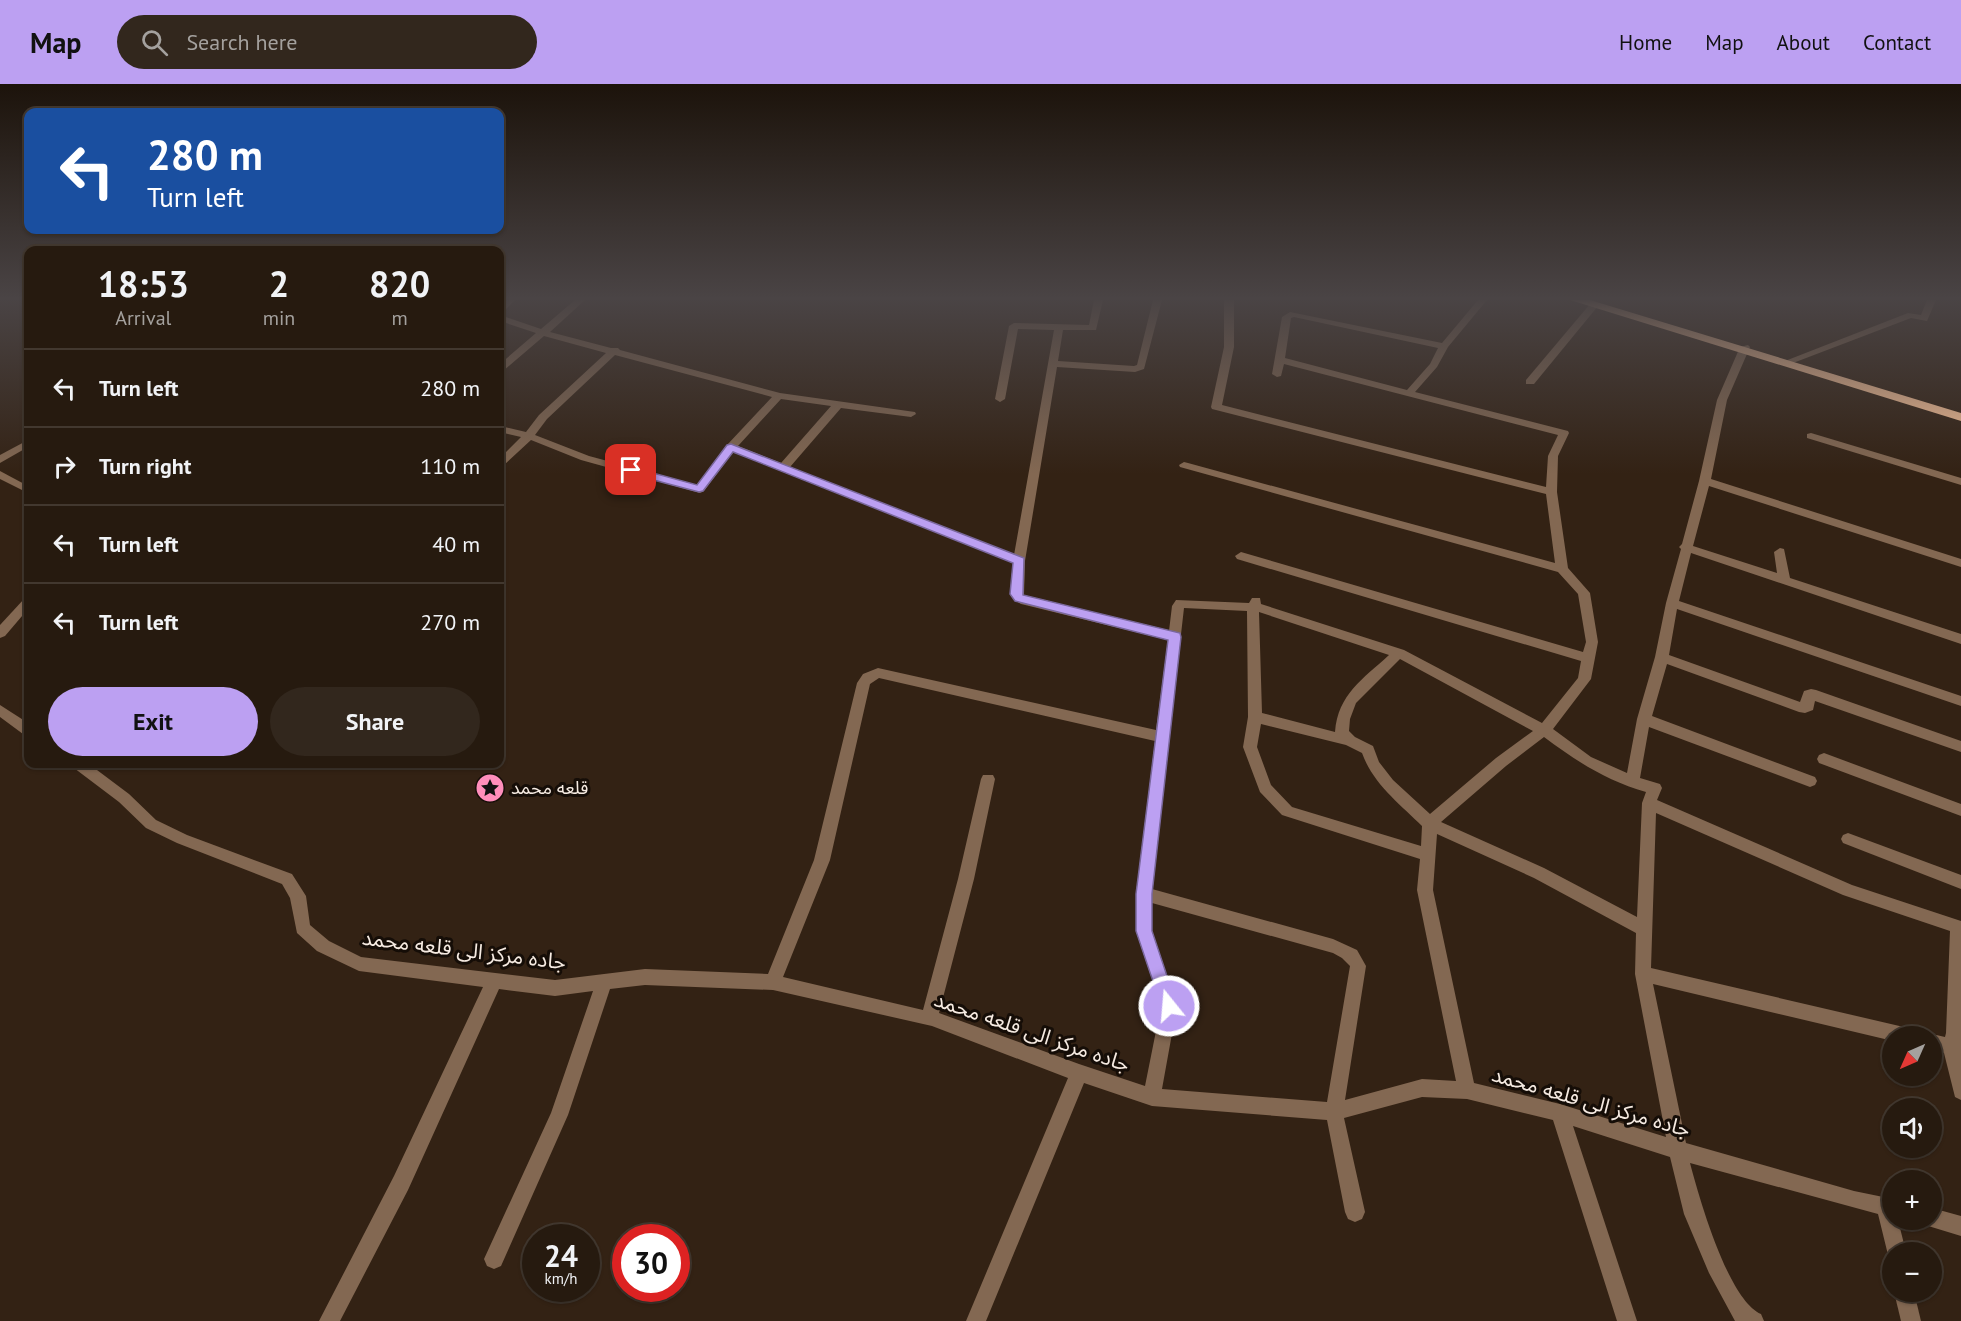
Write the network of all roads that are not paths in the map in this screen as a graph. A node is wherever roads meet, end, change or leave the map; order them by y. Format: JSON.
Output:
{"nodes":[{"id":1,"x":607,"y":358,"type":"edge"},
{"id":2,"x":643,"y":358,"type":"edge"},
{"id":3,"x":1008,"y":358,"type":"edge"},
{"id":4,"x":1055,"y":358,"type":"edge"},
{"id":5,"x":1144,"y":358,"type":"edge"},
{"id":6,"x":1227,"y":358,"type":"edge"},
{"id":7,"x":1438,"y":358,"type":"edge"},
{"id":8,"x":1549,"y":358,"type":"edge"},
{"id":9,"x":1740,"y":358,"type":"edge"},
{"id":10,"x":1773,"y":358,"type":"edge"},
{"id":11,"x":1777,"y":358,"type":"edge"},
{"id":12,"x":1799,"y":358,"type":"edge"},
{"id":13,"x":1279,"y":360,"type":"joint"},
{"id":14,"x":1790,"y":361,"type":"junction"},
{"id":15,"x":1054,"y":364,"type":"junction"},
{"id":16,"x":1277,"y":374,"type":"dead end"},
{"id":17,"x":1530,"y":382,"type":"dead end"},
{"id":18,"x":1409,"y":393,"type":"junction"},
{"id":19,"x":779,"y":396,"type":"junction"},
{"id":20,"x":1000,"y":399,"type":"dead end"},
{"id":21,"x":837,"y":406,"type":"junction"},
{"id":22,"x":911,"y":414,"type":"dead end"},
{"id":23,"x":1961,"y":415,"type":"edge"},
{"id":24,"x":504,"y":430,"type":"edge"},
{"id":25,"x":529,"y":436,"type":"junction"},
{"id":26,"x":1811,"y":436,"type":"dead end"},
{"id":27,"x":24,"y":445,"type":"edge"},
{"id":28,"x":731,"y":447,"type":"junction"},
{"id":29,"x":504,"y":459,"type":"edge"},
{"id":30,"x":0,"y":460,"type":"edge"},
{"id":31,"x":1184,"y":465,"type":"dead end"},
{"id":32,"x":783,"y":468,"type":"junction"},
{"id":33,"x":0,"y":474,"type":"edge"},
{"id":34,"x":1705,"y":481,"type":"junction"},
{"id":35,"x":1961,"y":482,"type":"edge"},
{"id":36,"x":24,"y":488,"type":"edge"},
{"id":37,"x":1551,"y":492,"type":"junction"},
{"id":38,"x":1685,"y":547,"type":"junction"},
{"id":39,"x":1780,"y":552,"type":"dead end"},
{"id":40,"x":1241,"y":556,"type":"dead end"},
{"id":41,"x":1019,"y":561,"type":"junction"},
{"id":42,"x":1961,"y":563,"type":"edge"},
{"id":43,"x":1562,"y":569,"type":"junction"},
{"id":44,"x":1784,"y":579,"type":"junction"},
{"id":45,"x":1672,"y":603,"type":"junction"},
{"id":46,"x":1254,"y":604,"type":"junction"},
{"id":47,"x":24,"y":606,"type":"edge"},
{"id":48,"x":0,"y":633,"type":"edge"},
{"id":49,"x":1175,"y":637,"type":"junction"},
{"id":50,"x":1961,"y":639,"type":"edge"},
{"id":51,"x":1399,"y":653,"type":"junction"},
{"id":52,"x":1662,"y":657,"type":"junction"},
{"id":53,"x":1589,"y":658,"type":"junction"},
{"id":54,"x":1961,"y":701,"type":"edge"},
{"id":55,"x":0,"y":711,"type":"edge"},
{"id":56,"x":1255,"y":717,"type":"junction"},
{"id":57,"x":1644,"y":719,"type":"junction"},
{"id":58,"x":24,"y":726,"type":"edge"},
{"id":59,"x":1544,"y":730,"type":"junction"},
{"id":60,"x":1162,"y":737,"type":"junction"},
{"id":61,"x":1350,"y":741,"type":"junction"},
{"id":62,"x":1961,"y":747,"type":"edge"},
{"id":63,"x":1824,"y":759,"type":"dead end"},
{"id":64,"x":84,"y":768,"type":"edge"},
{"id":65,"x":988,"y":779,"type":"dead end"},
{"id":66,"x":1810,"y":781,"type":"dead end"},
{"id":67,"x":1632,"y":782,"type":"junction"},
{"id":68,"x":1648,"y":803,"type":"junction"},
{"id":69,"x":1961,"y":810,"type":"edge"},
{"id":70,"x":1430,"y":824,"type":"junction"},
{"id":71,"x":1848,"y":839,"type":"dead end"},
{"id":72,"x":1428,"y":855,"type":"junction"},
{"id":73,"x":1961,"y":882,"type":"edge"},
{"id":74,"x":1144,"y":894,"type":"junction"},
{"id":75,"x":1960,"y":927,"type":"edge"},
{"id":76,"x":1644,"y":929,"type":"junction"},
{"id":77,"x":1643,"y":974,"type":"junction"},
{"id":78,"x":495,"y":980,"type":"junction"},
{"id":79,"x":604,"y":982,"type":"junction"},
{"id":80,"x":773,"y":982,"type":"junction"},
{"id":81,"x":929,"y":1019,"type":"junction"},
{"id":82,"x":1882,"y":1030,"type":"edge"},
{"id":83,"x":1956,"y":1038,"type":"edge"},
{"id":84,"x":1079,"y":1073,"type":"junction"},
{"id":85,"x":1467,"y":1090,"type":"junction"},
{"id":86,"x":1961,"y":1091,"type":"edge"},
{"id":87,"x":1152,"y":1097,"type":"junction"},
{"id":88,"x":1334,"y":1112,"type":"junction"},
{"id":89,"x":1560,"y":1113,"type":"junction"},
{"id":90,"x":1678,"y":1150,"type":"junction"},
{"id":91,"x":1882,"y":1206,"type":"edge"},
{"id":92,"x":1355,"y":1212,"type":"dead end"},
{"id":93,"x":1942,"y":1221,"type":"edge"},
{"id":94,"x":1961,"y":1226,"type":"edge"},
{"id":95,"x":494,"y":1259,"type":"dead end"},
{"id":96,"x":1907,"y":1302,"type":"edge"},
{"id":97,"x":329,"y":1321,"type":"edge"},
{"id":98,"x":976,"y":1321,"type":"edge"},
{"id":99,"x":1627,"y":1321,"type":"edge"},
{"id":100,"x":1754,"y":1321,"type":"edge"},
{"id":101,"x":1911,"y":1321,"type":"edge"}],
"edges":[{"from":1,"to":25,"type":"street"},
{"from":2,"to":19,"type":"street"},
{"from":3,"to":20,"type":"street"},
{"from":4,"to":15,"type":"street"},
{"from":5,"to":15,"type":"street"},
{"from":6,"to":37,"type":"street"},
{"from":7,"to":18,"type":"street"},
{"from":8,"to":17,"type":"street"},
{"from":9,"to":34,"type":"street"},
{"from":10,"to":23,"type":"highway"},
{"from":11,"to":14,"type":"highway"},
{"from":12,"to":14,"type":"street"},
{"from":13,"to":16,"type":"street"},
{"from":13,"to":18,"type":"street"},
{"from":14,"to":23,"type":"highway"},
{"from":15,"to":41,"type":"street"},
{"from":18,"to":37,"type":"street"},
{"from":19,"to":21,"type":"street"},
{"from":19,"to":28,"type":"street"},
{"from":21,"to":22,"type":"street"},
{"from":21,"to":32,"type":"street"},
{"from":24,"to":25,"type":"street"},
{"from":25,"to":28,"type":"street"},
{"from":25,"to":29,"type":"street"},
{"from":26,"to":35,"type":"street"},
{"from":27,"to":30,"type":"street"},
{"from":28,"to":32,"type":"street"},
{"from":31,"to":43,"type":"street"},
{"from":32,"to":41,"type":"street"},
{"from":33,"to":36,"type":"street"},
{"from":34,"to":38,"type":"street"},
{"from":34,"to":42,"type":"street"},
{"from":37,"to":43,"type":"street"},
{"from":38,"to":44,"type":"street"},
{"from":38,"to":45,"type":"street"},
{"from":39,"to":44,"type":"street"},
{"from":40,"to":53,"type":"street"},
{"from":41,"to":49,"type":"street"},
{"from":43,"to":53,"type":"street"},
{"from":44,"to":50,"type":"street"},
{"from":45,"to":52,"type":"street"},
{"from":45,"to":54,"type":"street"},
{"from":46,"to":49,"type":"street"},
{"from":46,"to":51,"type":"street"},
{"from":46,"to":56,"type":"street"},
{"from":47,"to":48,"type":"street"},
{"from":49,"to":60,"type":"street"},
{"from":51,"to":59,"type":"street"},
{"from":51,"to":61,"type":"street"},
{"from":52,"to":57,"type":"street"},
{"from":52,"to":62,"type":"street"},
{"from":53,"to":59,"type":"street"},
{"from":55,"to":58,"type":"street"},
{"from":56,"to":61,"type":"street"},
{"from":56,"to":72,"type":"street"},
{"from":57,"to":66,"type":"street"},
{"from":57,"to":67,"type":"street"},
{"from":59,"to":67,"type":"street"},
{"from":59,"to":70,"type":"street"},
{"from":60,"to":74,"type":"street"},
{"from":60,"to":80,"type":"street"},
{"from":61,"to":70,"type":"street"},
{"from":63,"to":69,"type":"street"},
{"from":64,"to":78,"type":"street","name":"جاده مرکز الی قلعه محمد"},
{"from":65,"to":81,"type":"street"},
{"from":67,"to":68,"type":"street"},
{"from":68,"to":75,"type":"street"},
{"from":68,"to":76,"type":"street"},
{"from":70,"to":72,"type":"street"},
{"from":70,"to":76,"type":"street"},
{"from":71,"to":73,"type":"street"},
{"from":72,"to":85,"type":"street"},
{"from":74,"to":87,"type":"street"},
{"from":74,"to":88,"type":"street"},
{"from":75,"to":83,"type":"street"},
{"from":76,"to":77,"type":"street"},
{"from":77,"to":82,"type":"street"},
{"from":77,"to":90,"type":"street"},
{"from":78,"to":79,"type":"street","name":"جاده مرکز الی قلعه محمد"},
{"from":78,"to":97,"type":"street"},
{"from":79,"to":80,"type":"street","name":"جاده مرکز الی قلعه محمد"},
{"from":79,"to":95,"type":"street"},
{"from":80,"to":81,"type":"street","name":"جاده مرکز الی قلعه محمد"},
{"from":81,"to":84,"type":"street","name":"جاده مرکز الی قلعه محمد"},
{"from":83,"to":86,"type":"street"},
{"from":84,"to":87,"type":"street","name":"جاده مرکز الی قلعه محمد"},
{"from":84,"to":98,"type":"street"},
{"from":85,"to":88,"type":"street","name":"جاده مرکز الی قلعه محمد"},
{"from":85,"to":89,"type":"street","name":"جاده مرکز الی قلعه محمد"},
{"from":87,"to":88,"type":"street","name":"جاده مرکز الی قلعه محمد"},
{"from":88,"to":92,"type":"street"},
{"from":89,"to":90,"type":"street","name":"جاده مرکز الی قلعه محمد"},
{"from":89,"to":99,"type":"street"},
{"from":90,"to":91,"type":"street","name":"جاده مرکز الی قلعه محمد"},
{"from":90,"to":100,"type":"street"},
{"from":93,"to":94,"type":"street"},
{"from":96,"to":101,"type":"street"}]}
